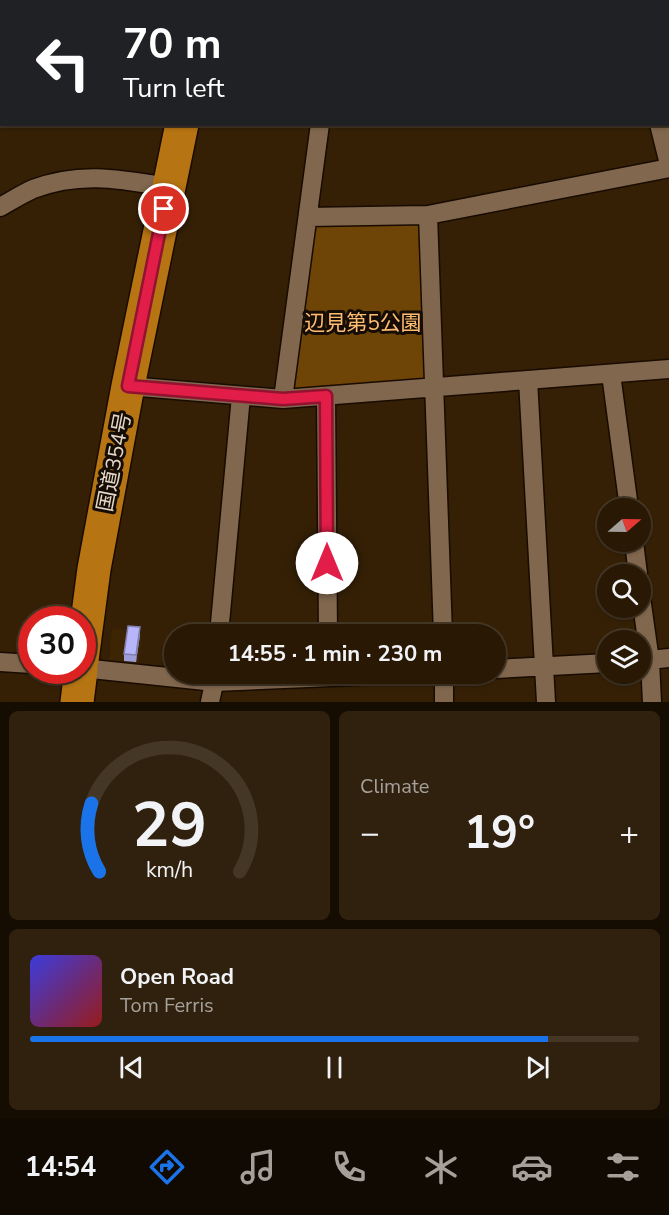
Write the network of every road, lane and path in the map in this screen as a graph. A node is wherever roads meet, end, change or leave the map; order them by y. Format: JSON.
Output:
{"nodes":[{"id":1,"x":182,"y":126,"type":"edge"},
{"id":2,"x":320,"y":126,"type":"edge"},
{"id":3,"x":659,"y":126,"type":"edge"},
{"id":4,"x":669,"y":166,"type":"edge"},
{"id":5,"x":168,"y":187,"type":"junction"},
{"id":6,"x":0,"y":207,"type":"edge"},
{"id":7,"x":428,"y":215,"type":"junction"},
{"id":8,"x":308,"y":217,"type":"junction"},
{"id":9,"x":669,"y":369,"type":"edge"},
{"id":10,"x":611,"y":374,"type":"junction"},
{"id":11,"x":528,"y":380,"type":"junction"},
{"id":12,"x":128,"y":386,"type":"junction"},
{"id":13,"x":435,"y":387,"type":"junction"},
{"id":14,"x":241,"y":396,"type":"junction"},
{"id":15,"x":326,"y":396,"type":"junction"},
{"id":16,"x":283,"y":399,"type":"junction"},
{"id":17,"x":628,"y":498,"type":"edge"},
{"id":18,"x":89,"y":606,"type":"edge"},
{"id":19,"x":220,"y":624,"type":"edge"},
{"id":20,"x":328,"y":624,"type":"edge"},
{"id":21,"x":443,"y":624,"type":"edge"},
{"id":22,"x":669,"y":658,"type":"edge"},
{"id":23,"x":651,"y":660,"type":"edge"},
{"id":24,"x":0,"y":662,"type":"edge"},
{"id":25,"x":18,"y":663,"type":"edge"},
{"id":26,"x":597,"y":664,"type":"edge"},
{"id":27,"x":546,"y":666,"type":"junction"},
{"id":28,"x":506,"y":668,"type":"edge"},
{"id":29,"x":96,"y":670,"type":"edge"},
{"id":30,"x":164,"y":675,"type":"edge"},
{"id":31,"x":80,"y":684,"type":"edge"},
{"id":32,"x":214,"y":684,"type":"edge"},
{"id":33,"x":444,"y":684,"type":"edge"},
{"id":34,"x":649,"y":684,"type":"edge"},
{"id":35,"x":77,"y":702,"type":"edge"},
{"id":36,"x":210,"y":702,"type":"edge"},
{"id":37,"x":444,"y":702,"type":"edge"},
{"id":38,"x":546,"y":702,"type":"edge"},
{"id":39,"x":652,"y":702,"type":"edge"}],
"edges":[{"from":1,"to":5,"type":"highway","name":"国道354号"},
{"from":2,"to":8,"type":"street"},
{"from":3,"to":4,"type":"street"},
{"from":4,"to":7,"type":"street"},
{"from":5,"to":6,"type":"street"},
{"from":5,"to":12,"type":"highway","name":"国道354号"},
{"from":7,"to":8,"type":"street"},
{"from":7,"to":13,"type":"street"},
{"from":8,"to":16,"type":"street"},
{"from":9,"to":10,"type":"street"},
{"from":10,"to":11,"type":"street"},
{"from":10,"to":17,"type":"street"},
{"from":11,"to":13,"type":"street"},
{"from":11,"to":27,"type":"street"},
{"from":12,"to":14,"type":"street"},
{"from":12,"to":18,"type":"highway","name":"国道354号"},
{"from":13,"to":15,"type":"street"},
{"from":13,"to":21,"type":"street"},
{"from":14,"to":16,"type":"street"},
{"from":14,"to":19,"type":"street"},
{"from":15,"to":16,"type":"street"},
{"from":15,"to":20,"type":"street"},
{"from":22,"to":23,"type":"street"},
{"from":24,"to":25,"type":"street"},
{"from":26,"to":27,"type":"street"},
{"from":27,"to":28,"type":"street"},
{"from":27,"to":38,"type":"street"},
{"from":29,"to":30,"type":"street"},
{"from":31,"to":35,"type":"highway"},
{"from":32,"to":36,"type":"street"},
{"from":33,"to":37,"type":"street"},
{"from":34,"to":39,"type":"street"}]}
